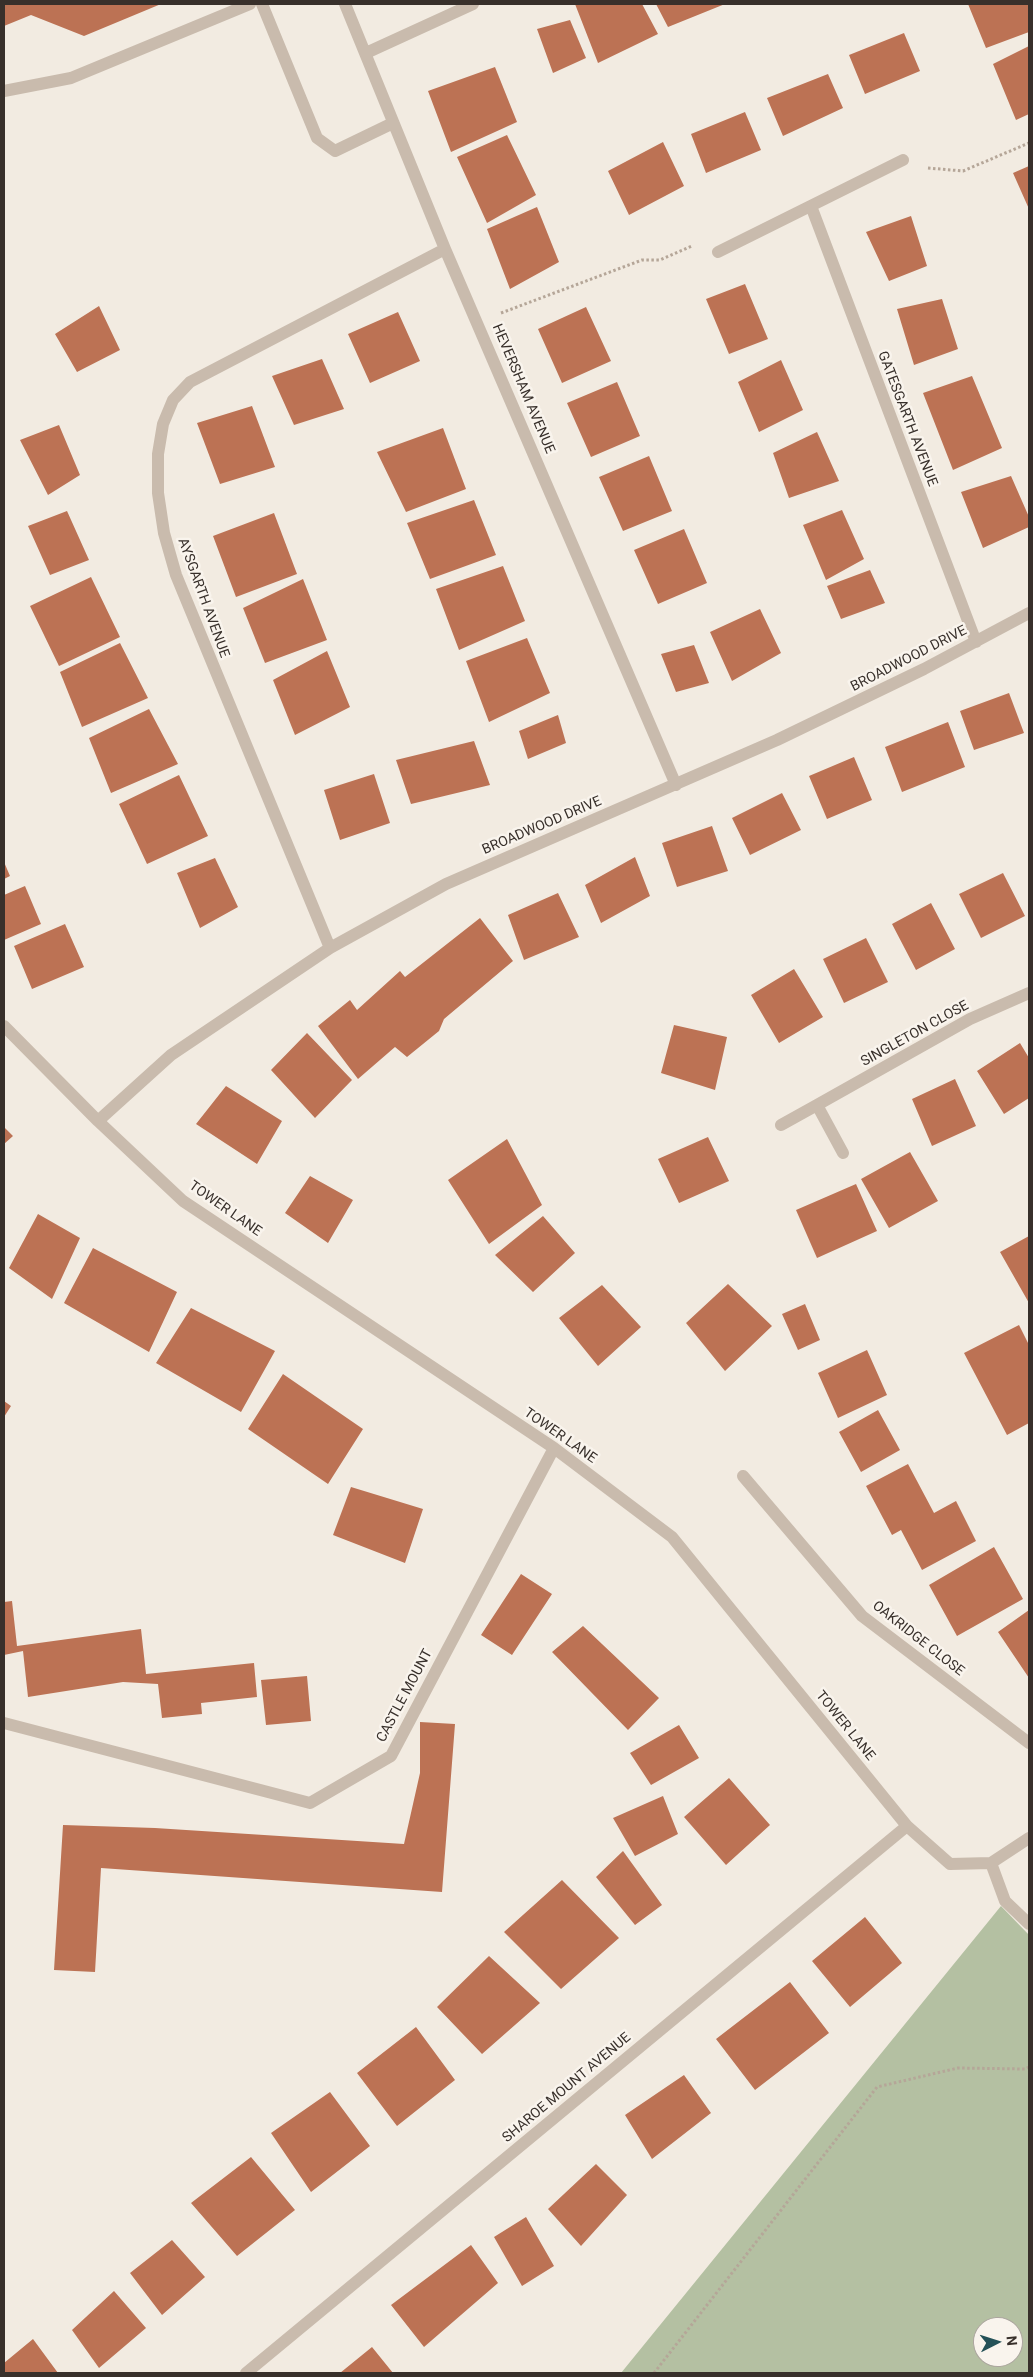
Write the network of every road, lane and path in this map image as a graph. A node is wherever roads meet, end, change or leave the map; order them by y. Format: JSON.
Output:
{"nodes":[{"id":1,"x":250,"y":4,"type":"edge"},
{"id":2,"x":262,"y":4,"type":"edge"},
{"id":3,"x":345,"y":4,"type":"edge"},
{"id":4,"x":473,"y":4,"type":"edge"},
{"id":5,"x":366,"y":53,"type":"junction"},
{"id":6,"x":4,"y":91,"type":"edge"},
{"id":7,"x":393,"y":123,"type":"junction"},
{"id":8,"x":1029,"y":143,"type":"edge"},
{"id":9,"x":904,"y":160,"type":"joint"},
{"id":10,"x":810,"y":206,"type":"junction"},
{"id":11,"x":445,"y":248,"type":"junction"},
{"id":12,"x":718,"y":252,"type":"joint"},
{"id":13,"x":477,"y":322,"type":"junction"},
{"id":14,"x":1029,"y":614,"type":"edge"},
{"id":15,"x":976,"y":642,"type":"junction"},
{"id":16,"x":676,"y":785,"type":"junction"},
{"id":17,"x":330,"y":948,"type":"junction"},
{"id":18,"x":1029,"y":993,"type":"edge"},
{"id":19,"x":4,"y":1026,"type":"edge"},
{"id":20,"x":817,"y":1105,"type":"junction"},
{"id":21,"x":98,"y":1121,"type":"junction"},
{"id":22,"x":781,"y":1125,"type":"dead end"},
{"id":23,"x":843,"y":1153,"type":"dead end"},
{"id":24,"x":554,"y":1448,"type":"junction"},
{"id":25,"x":743,"y":1476,"type":"dead end"},
{"id":26,"x":4,"y":1723,"type":"edge"},
{"id":27,"x":1029,"y":1743,"type":"edge"},
{"id":28,"x":907,"y":1826,"type":"junction"},
{"id":29,"x":1029,"y":1838,"type":"edge"},
{"id":30,"x":991,"y":1863,"type":"junction"},
{"id":31,"x":1029,"y":1924,"type":"edge"},
{"id":32,"x":1029,"y":2067,"type":"edge"},
{"id":33,"x":246,"y":2373,"type":"edge"},
{"id":34,"x":654,"y":2373,"type":"edge"}],
"edges":[{"from":1,"to":6,"type":"street"},
{"from":2,"to":7,"type":"street"},
{"from":3,"to":5,"type":"street","name":"HEVERSHAM AVENUE"},
{"from":4,"to":5,"type":"street"},
{"from":5,"to":7,"type":"street","name":"HEVERSHAM AVENUE"},
{"from":7,"to":11,"type":"street","name":"HEVERSHAM AVENUE"},
{"from":8,"to":9,"type":"path"},
{"from":9,"to":10,"type":"street"},
{"from":10,"to":12,"type":"street"},
{"from":10,"to":15,"type":"street","name":"GATESGARTH AVENUE"},
{"from":11,"to":13,"type":"street","name":"HEVERSHAM AVENUE"},
{"from":11,"to":17,"type":"street","name":"AYSGARTH AVENUE"},
{"from":12,"to":13,"type":"path"},
{"from":13,"to":16,"type":"street","name":"HEVERSHAM AVENUE"},
{"from":14,"to":15,"type":"street","name":"BROADWOOD DRIVE"},
{"from":15,"to":16,"type":"street","name":"BROADWOOD DRIVE"},
{"from":16,"to":17,"type":"street","name":"BROADWOOD DRIVE"},
{"from":17,"to":21,"type":"street","name":"BROADWOOD DRIVE"},
{"from":18,"to":20,"type":"street","name":"SINGLETON CLOSE"},
{"from":19,"to":21,"type":"street","name":"TOWER LANE"},
{"from":20,"to":22,"type":"street","name":"SINGLETON CLOSE"},
{"from":20,"to":23,"type":"street"},
{"from":21,"to":24,"type":"street","name":"TOWER LANE"},
{"from":24,"to":26,"type":"street","name":"CASTLE MOUNT"},
{"from":24,"to":28,"type":"street","name":"TOWER LANE"},
{"from":25,"to":27,"type":"street","name":"OAKRIDGE CLOSE"},
{"from":28,"to":30,"type":"street","name":"TOWER LANE"},
{"from":28,"to":33,"type":"street","name":"SHAROE MOUNT AVENUE"},
{"from":29,"to":30,"type":"street"},
{"from":30,"to":31,"type":"street"},
{"from":32,"to":34,"type":"path"}]}
